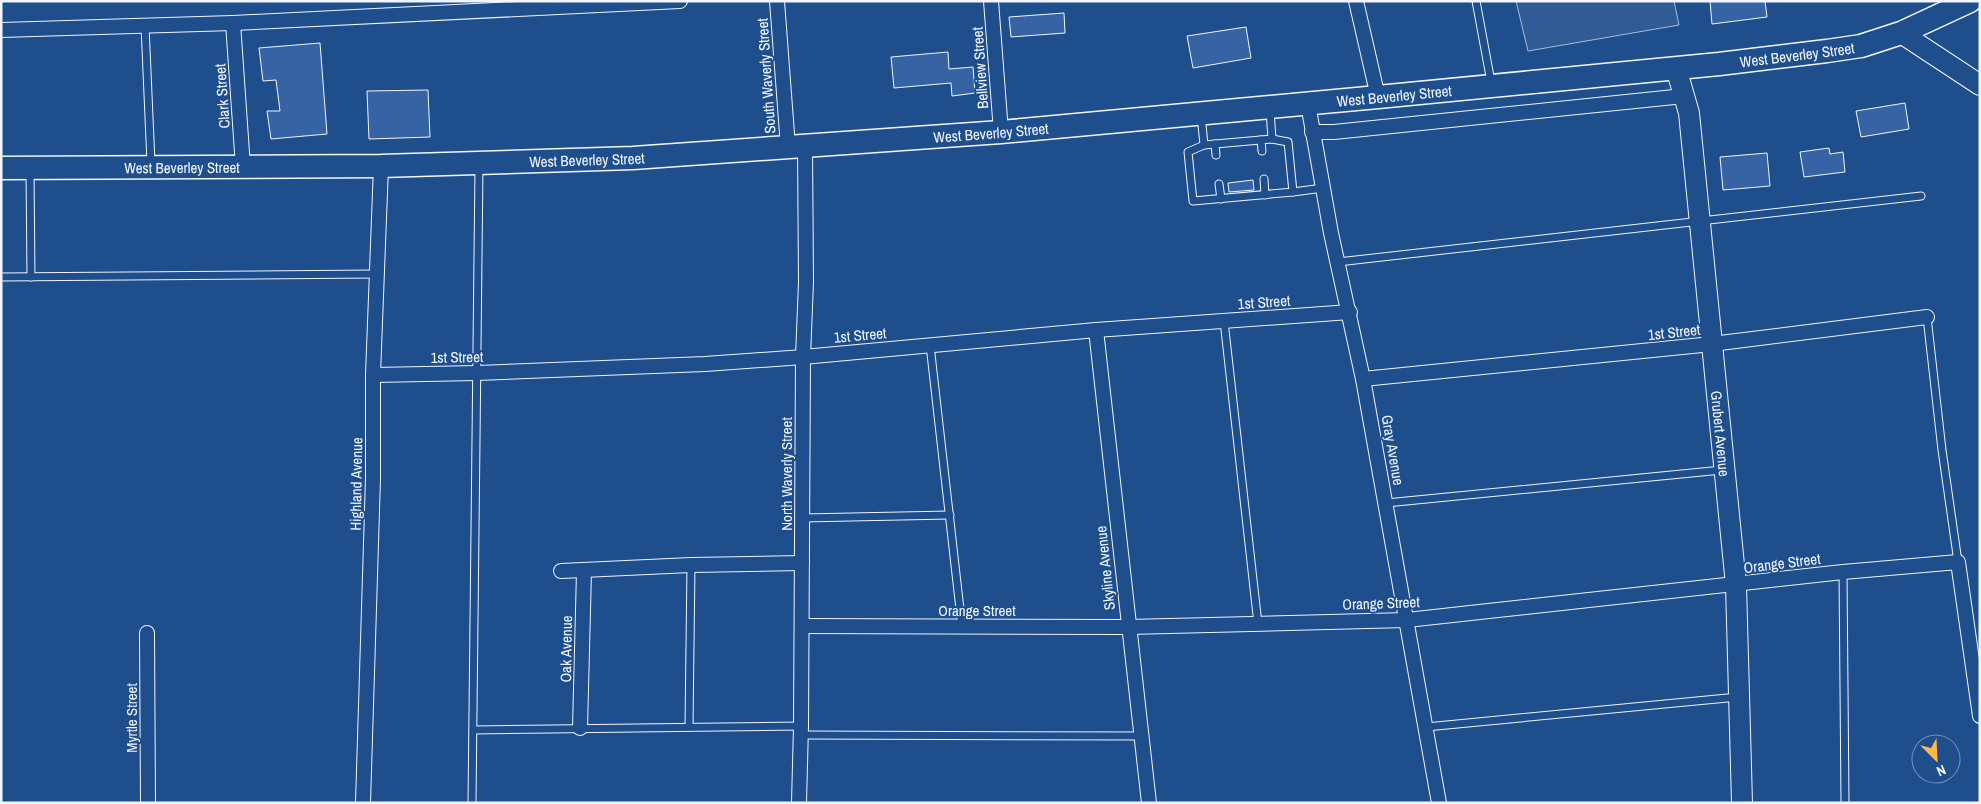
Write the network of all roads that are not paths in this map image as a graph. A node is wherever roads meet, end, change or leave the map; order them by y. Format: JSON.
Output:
{"nodes":[{"id":1,"x":680,"y":1,"type":"edge"},
{"id":2,"x":777,"y":1,"type":"edge"},
{"id":3,"x":991,"y":1,"type":"edge"},
{"id":4,"x":1356,"y":1,"type":"edge"},
{"id":5,"x":1476,"y":1,"type":"edge"},
{"id":6,"x":1970,"y":1,"type":"edge"},
{"id":7,"x":559,"y":4,"type":"edge"},
{"id":8,"x":233,"y":23,"type":"junction"},
{"id":9,"x":145,"y":26,"type":"junction"},
{"id":10,"x":1,"y":30,"type":"edge"},
{"id":11,"x":1901,"y":34,"type":"junction"},
{"id":12,"x":1676,"y":68,"type":"junction"},
{"id":13,"x":1492,"y":85,"type":"junction"},
{"id":14,"x":1980,"y":85,"type":"edge"},
{"id":15,"x":1684,"y":96,"type":"junction"},
{"id":16,"x":1378,"y":98,"type":"junction"},
{"id":17,"x":1308,"y":104,"type":"junction"},
{"id":18,"x":1270,"y":108,"type":"junction"},
{"id":19,"x":1201,"y":114,"type":"junction"},
{"id":20,"x":1001,"y":132,"type":"junction"},
{"id":21,"x":1312,"y":132,"type":"junction"},
{"id":22,"x":1272,"y":139,"type":"junction"},
{"id":23,"x":1260,"y":140,"type":"junction"},
{"id":24,"x":1215,"y":144,"type":"junction"},
{"id":25,"x":1204,"y":145,"type":"junction"},
{"id":26,"x":796,"y":147,"type":"junction"},
{"id":27,"x":1262,"y":150,"type":"dead end"},
{"id":28,"x":1216,"y":155,"type":"dead end"},
{"id":29,"x":479,"y":163,"type":"junction"},
{"id":30,"x":381,"y":166,"type":"junction"},
{"id":31,"x":243,"y":167,"type":"junction"},
{"id":32,"x":1,"y":168,"type":"edge"},
{"id":33,"x":30,"y":168,"type":"junction"},
{"id":34,"x":152,"y":169,"type":"junction"},
{"id":35,"x":1264,"y":179,"type":"dead end"},
{"id":36,"x":1219,"y":184,"type":"dead end"},
{"id":37,"x":1323,"y":188,"type":"junction"},
{"id":38,"x":1294,"y":192,"type":"junction"},
{"id":39,"x":1265,"y":195,"type":"junction"},
{"id":40,"x":1921,"y":196,"type":"dead end"},
{"id":41,"x":1221,"y":198,"type":"junction"},
{"id":42,"x":1701,"y":222,"type":"junction"},
{"id":43,"x":1338,"y":262,"type":"junction"},
{"id":44,"x":377,"y":274,"type":"junction"},
{"id":45,"x":1,"y":277,"type":"edge"},
{"id":46,"x":31,"y":277,"type":"junction"},
{"id":47,"x":1350,"y":312,"type":"junction"},
{"id":48,"x":1927,"y":317,"type":"joint"},
{"id":49,"x":1224,"y":321,"type":"junction"},
{"id":50,"x":1096,"y":330,"type":"junction"},
{"id":51,"x":1712,"y":344,"type":"junction"},
{"id":52,"x":930,"y":345,"type":"junction"},
{"id":53,"x":802,"y":357,"type":"junction"},
{"id":54,"x":477,"y":373,"type":"junction"},
{"id":55,"x":373,"y":375,"type":"junction"},
{"id":56,"x":1363,"y":379,"type":"junction"},
{"id":57,"x":1725,"y":470,"type":"junction"},
{"id":58,"x":1386,"y":503,"type":"junction"},
{"id":59,"x":950,"y":515,"type":"junction"},
{"id":60,"x":802,"y":518,"type":"junction"},
{"id":61,"x":1958,"y":562,"type":"junction"},
{"id":62,"x":802,"y":563,"type":"junction"},
{"id":63,"x":690,"y":565,"type":"junction"},
{"id":64,"x":560,"y":571,"type":"dead end"},
{"id":65,"x":584,"y":571,"type":"junction"},
{"id":66,"x":1843,"y":572,"type":"junction"},
{"id":67,"x":1736,"y":585,"type":"junction"},
{"id":68,"x":1407,"y":620,"type":"junction"},
{"id":69,"x":1258,"y":624,"type":"junction"},
{"id":70,"x":802,"y":626,"type":"junction"},
{"id":71,"x":962,"y":627,"type":"junction"},
{"id":72,"x":1128,"y":627,"type":"junction"},
{"id":73,"x":147,"y":633,"type":"dead end"},
{"id":74,"x":1738,"y":697,"type":"junction"},
{"id":75,"x":1980,"y":716,"type":"edge"},
{"id":76,"x":689,"y":727,"type":"junction"},
{"id":77,"x":1426,"y":727,"type":"junction"},
{"id":78,"x":580,"y":728,"type":"junction"},
{"id":79,"x":473,"y":730,"type":"junction"},
{"id":80,"x":801,"y":731,"type":"junction"},
{"id":81,"x":1141,"y":736,"type":"junction"},
{"id":82,"x":148,"y":803,"type":"edge"},
{"id":83,"x":363,"y":803,"type":"edge"},
{"id":84,"x":472,"y":803,"type":"edge"},
{"id":85,"x":799,"y":803,"type":"edge"},
{"id":86,"x":1149,"y":803,"type":"edge"},
{"id":87,"x":1439,"y":803,"type":"edge"},
{"id":88,"x":1742,"y":803,"type":"edge"},
{"id":89,"x":1845,"y":803,"type":"edge"}],
"edges":[{"from":1,"to":7,"type":"street"},
{"from":2,"to":26,"type":"street","name":"South Waverly Street"},
{"from":3,"to":20,"type":"street","name":"Bellview Street"},
{"from":4,"to":16,"type":"street"},
{"from":5,"to":13,"type":"lane"},
{"from":6,"to":11,"type":"main road","name":"West Beverley Street"},
{"from":7,"to":8,"type":"street"},
{"from":8,"to":9,"type":"street"},
{"from":8,"to":31,"type":"street","name":"Clark Street"},
{"from":9,"to":10,"type":"street"},
{"from":9,"to":34,"type":"lane"},
{"from":11,"to":12,"type":"main road","name":"West Beverley Street"},
{"from":11,"to":14,"type":"street"},
{"from":12,"to":13,"type":"main road","name":"West Beverley Street"},
{"from":12,"to":15,"type":"street","name":"Grubert Avenue"},
{"from":13,"to":16,"type":"main road","name":"West Beverley Street"},
{"from":15,"to":21,"type":"street","name":"West Beverley Street"},
{"from":15,"to":42,"type":"street","name":"Grubert Avenue"},
{"from":16,"to":17,"type":"main road","name":"West Beverley Street"},
{"from":17,"to":18,"type":"main road","name":"West Beverley Street"},
{"from":17,"to":21,"type":"street","name":"Gray Avenue"},
{"from":18,"to":19,"type":"main road","name":"West Beverley Street"},
{"from":18,"to":22,"type":"lane"},
{"from":19,"to":20,"type":"main road","name":"West Beverley Street"},
{"from":19,"to":25,"type":"lane"},
{"from":20,"to":26,"type":"main road","name":"West Beverley Street"},
{"from":21,"to":37,"type":"street","name":"Gray Avenue"},
{"from":22,"to":23,"type":"lane"},
{"from":22,"to":38,"type":"lane"},
{"from":23,"to":24,"type":"lane"},
{"from":23,"to":27,"type":"lane"},
{"from":24,"to":25,"type":"lane"},
{"from":24,"to":28,"type":"lane"},
{"from":25,"to":41,"type":"lane"},
{"from":26,"to":29,"type":"main road","name":"West Beverley Street"},
{"from":26,"to":53,"type":"street","name":"North Waverly Street"},
{"from":29,"to":30,"type":"main road","name":"West Beverley Street"},
{"from":29,"to":54,"type":"lane"},
{"from":30,"to":31,"type":"main road","name":"West Beverley Street"},
{"from":30,"to":44,"type":"street","name":"Highland Avenue"},
{"from":31,"to":34,"type":"main road","name":"West Beverley Street"},
{"from":32,"to":33,"type":"main road","name":"West Beverley Street"},
{"from":33,"to":34,"type":"main road","name":"West Beverley Street"},
{"from":33,"to":46,"type":"lane"},
{"from":35,"to":39,"type":"lane"},
{"from":36,"to":41,"type":"lane"},
{"from":37,"to":38,"type":"lane"},
{"from":37,"to":43,"type":"street","name":"Gray Avenue"},
{"from":38,"to":39,"type":"lane"},
{"from":39,"to":41,"type":"lane"},
{"from":40,"to":42,"type":"lane"},
{"from":42,"to":43,"type":"lane"},
{"from":42,"to":51,"type":"street","name":"Grubert Avenue"},
{"from":43,"to":47,"type":"street","name":"Gray Avenue"},
{"from":44,"to":46,"type":"lane"},
{"from":44,"to":55,"type":"street","name":"Highland Avenue"},
{"from":45,"to":46,"type":"lane"},
{"from":47,"to":49,"type":"street","name":"1st Street"},
{"from":47,"to":56,"type":"street","name":"Gray Avenue"},
{"from":48,"to":51,"type":"street","name":"1st Street"},
{"from":48,"to":61,"type":"lane"},
{"from":49,"to":50,"type":"street","name":"1st Street"},
{"from":49,"to":69,"type":"lane"},
{"from":50,"to":52,"type":"street","name":"1st Street"},
{"from":50,"to":72,"type":"street","name":"Skyline Avenue"},
{"from":51,"to":56,"type":"street","name":"1st Street"},
{"from":51,"to":57,"type":"street","name":"Grubert Avenue"},
{"from":52,"to":53,"type":"street","name":"1st Street"},
{"from":52,"to":59,"type":"lane"},
{"from":53,"to":54,"type":"street","name":"1st Street"},
{"from":53,"to":60,"type":"street","name":"North Waverly Street"},
{"from":54,"to":55,"type":"street","name":"1st Street"},
{"from":54,"to":79,"type":"lane"},
{"from":55,"to":83,"type":"street","name":"Highland Avenue"},
{"from":56,"to":58,"type":"street","name":"Gray Avenue"},
{"from":57,"to":58,"type":"lane"},
{"from":57,"to":67,"type":"street","name":"Grubert Avenue"},
{"from":58,"to":68,"type":"street","name":"Gray Avenue"},
{"from":59,"to":60,"type":"lane"},
{"from":59,"to":71,"type":"lane"},
{"from":60,"to":62,"type":"street","name":"North Waverly Street"},
{"from":61,"to":66,"type":"street","name":"Orange Street"},
{"from":61,"to":75,"type":"street"},
{"from":62,"to":63,"type":"street"},
{"from":62,"to":70,"type":"street","name":"North Waverly Street"},
{"from":63,"to":65,"type":"street"},
{"from":63,"to":76,"type":"lane"},
{"from":64,"to":65,"type":"street"},
{"from":65,"to":78,"type":"street","name":"Oak Avenue"},
{"from":66,"to":67,"type":"street","name":"Orange Street"},
{"from":66,"to":89,"type":"lane"},
{"from":67,"to":68,"type":"street","name":"Orange Street"},
{"from":67,"to":74,"type":"street","name":"Grubert Avenue"},
{"from":68,"to":69,"type":"street","name":"Orange Street"},
{"from":68,"to":77,"type":"street","name":"Gray Avenue"},
{"from":69,"to":72,"type":"street","name":"Orange Street"},
{"from":70,"to":71,"type":"street","name":"Orange Street"},
{"from":70,"to":80,"type":"street","name":"North Waverly Street"},
{"from":71,"to":72,"type":"street","name":"Orange Street"},
{"from":72,"to":81,"type":"street","name":"Skyline Avenue"},
{"from":73,"to":82,"type":"street","name":"Myrtle Street"},
{"from":74,"to":77,"type":"lane"},
{"from":74,"to":88,"type":"street","name":"Grubert Avenue"},
{"from":76,"to":78,"type":"lane"},
{"from":76,"to":80,"type":"lane"},
{"from":77,"to":87,"type":"street","name":"Gray Avenue"},
{"from":78,"to":79,"type":"lane"},
{"from":79,"to":84,"type":"lane"},
{"from":80,"to":81,"type":"lane"},
{"from":80,"to":85,"type":"street","name":"North Waverly Street"},
{"from":81,"to":86,"type":"street","name":"Skyline Avenue"}]}
